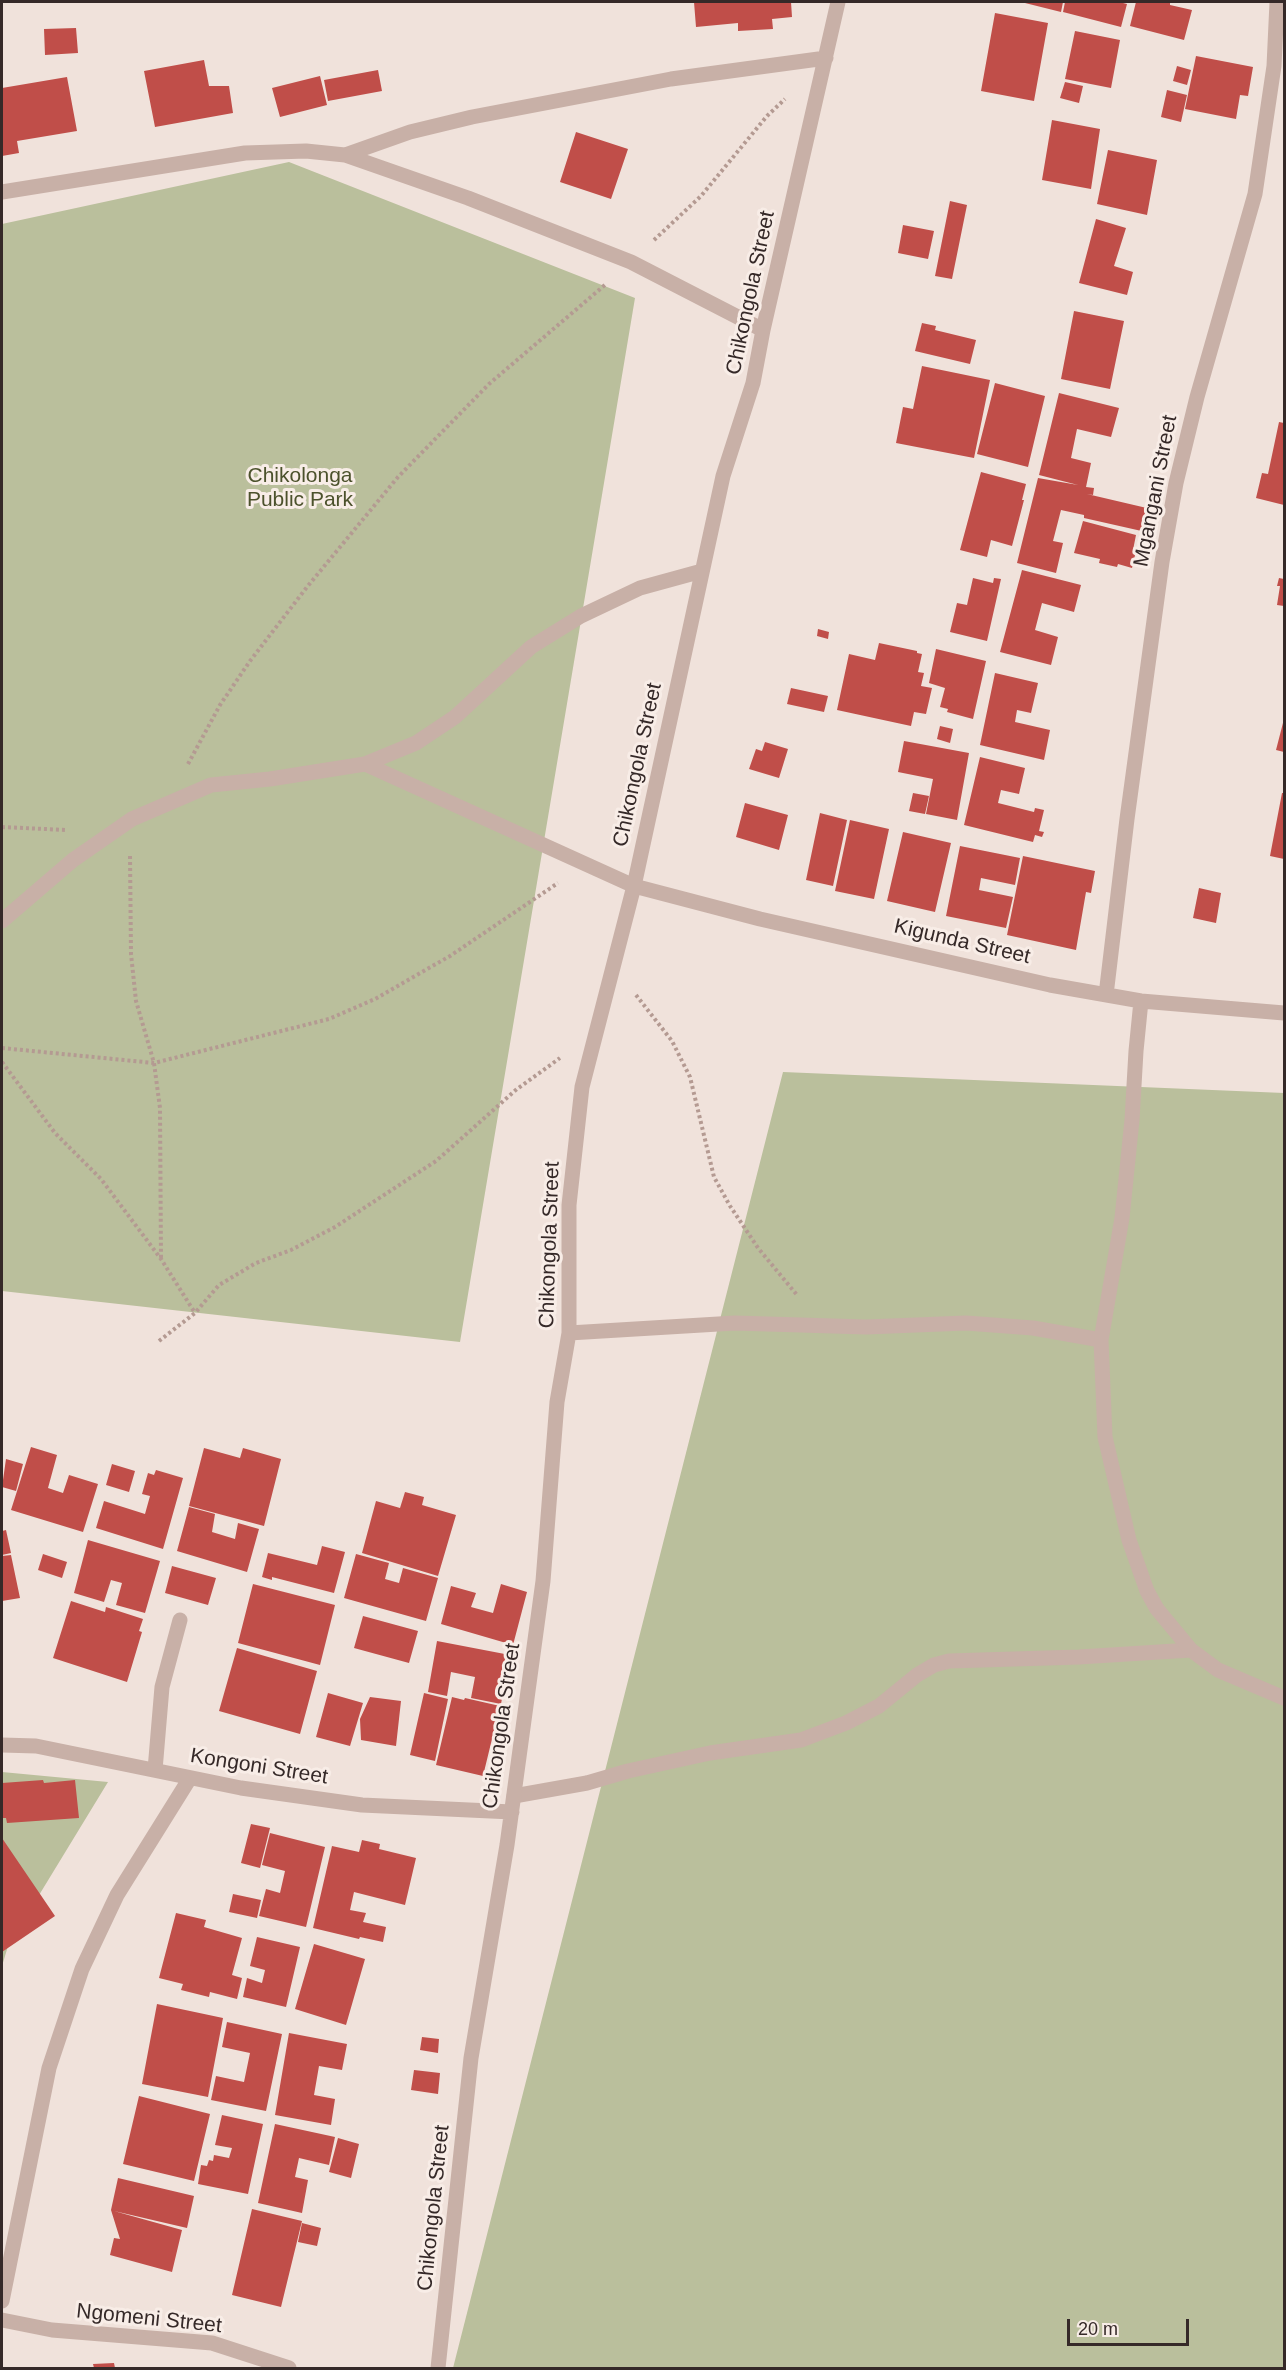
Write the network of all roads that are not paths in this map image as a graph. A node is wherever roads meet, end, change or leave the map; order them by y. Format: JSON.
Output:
{"nodes":[{"id":1,"x":838,"y":2,"type":"edge"},
{"id":2,"x":1277,"y":2,"type":"edge"},
{"id":3,"x":826,"y":58,"type":"junction"},
{"id":4,"x":345,"y":155,"type":"junction"},
{"id":5,"x":2,"y":192,"type":"edge"},
{"id":6,"x":763,"y":330,"type":"junction"},
{"id":7,"x":702,"y":571,"type":"junction"},
{"id":8,"x":365,"y":764,"type":"junction"},
{"id":9,"x":634,"y":886,"type":"junction"},
{"id":10,"x":2,"y":921,"type":"edge"},
{"id":11,"x":1106,"y":995,"type":"junction"},
{"id":12,"x":1141,"y":1001,"type":"junction"},
{"id":13,"x":1284,"y":1013,"type":"edge"},
{"id":14,"x":569,"y":1333,"type":"junction"},
{"id":15,"x":1101,"y":1340,"type":"junction"},
{"id":16,"x":180,"y":1620,"type":"dead end"},
{"id":17,"x":1191,"y":1650,"type":"junction"},
{"id":18,"x":1284,"y":1698,"type":"edge"},
{"id":19,"x":2,"y":1745,"type":"edge"},
{"id":20,"x":155,"y":1770,"type":"junction"},
{"id":21,"x":190,"y":1778,"type":"junction"},
{"id":22,"x":514,"y":1796,"type":"junction"},
{"id":23,"x":512,"y":1812,"type":"junction"},
{"id":24,"x":2,"y":2301,"type":"edge"},
{"id":25,"x":8,"y":2322,"type":"edge"},
{"id":26,"x":2,"y":2333,"type":"edge"},
{"id":27,"x":289,"y":2368,"type":"edge"},
{"id":28,"x":438,"y":2368,"type":"edge"}],
"edges":[{"from":1,"to":3,"type":"street","name":"Chikongola Street"},
{"from":2,"to":11,"type":"street","name":"Mgangani Street"},
{"from":3,"to":4,"type":"street"},
{"from":3,"to":6,"type":"street","name":"Chikongola Street"},
{"from":4,"to":5,"type":"street"},
{"from":4,"to":6,"type":"street"},
{"from":6,"to":7,"type":"street","name":"Chikongola Street"},
{"from":7,"to":8,"type":"street"},
{"from":7,"to":9,"type":"street","name":"Chikongola Street"},
{"from":8,"to":9,"type":"street","name":"Kigunda Street"},
{"from":8,"to":10,"type":"street"},
{"from":9,"to":11,"type":"street","name":"Kigunda Street"},
{"from":9,"to":14,"type":"street","name":"Chikongola Street"},
{"from":11,"to":12,"type":"street","name":"Kigunda Street"},
{"from":12,"to":13,"type":"street","name":"Kigunda Street"},
{"from":12,"to":15,"type":"street"},
{"from":14,"to":15,"type":"street"},
{"from":14,"to":22,"type":"street","name":"Chikongola Street"},
{"from":15,"to":17,"type":"street"},
{"from":16,"to":20,"type":"street"},
{"from":17,"to":18,"type":"street"},
{"from":17,"to":22,"type":"street"},
{"from":19,"to":20,"type":"street","name":"Kongoni Street"},
{"from":20,"to":21,"type":"street","name":"Kongoni Street"},
{"from":21,"to":23,"type":"street","name":"Kongoni Street"},
{"from":21,"to":24,"type":"street"},
{"from":22,"to":23,"type":"street","name":"Chikongola Street"},
{"from":23,"to":28,"type":"street","name":"Chikongola Street"},
{"from":25,"to":26,"type":"street"},
{"from":25,"to":27,"type":"street","name":"Ngomeni Street"}]}
